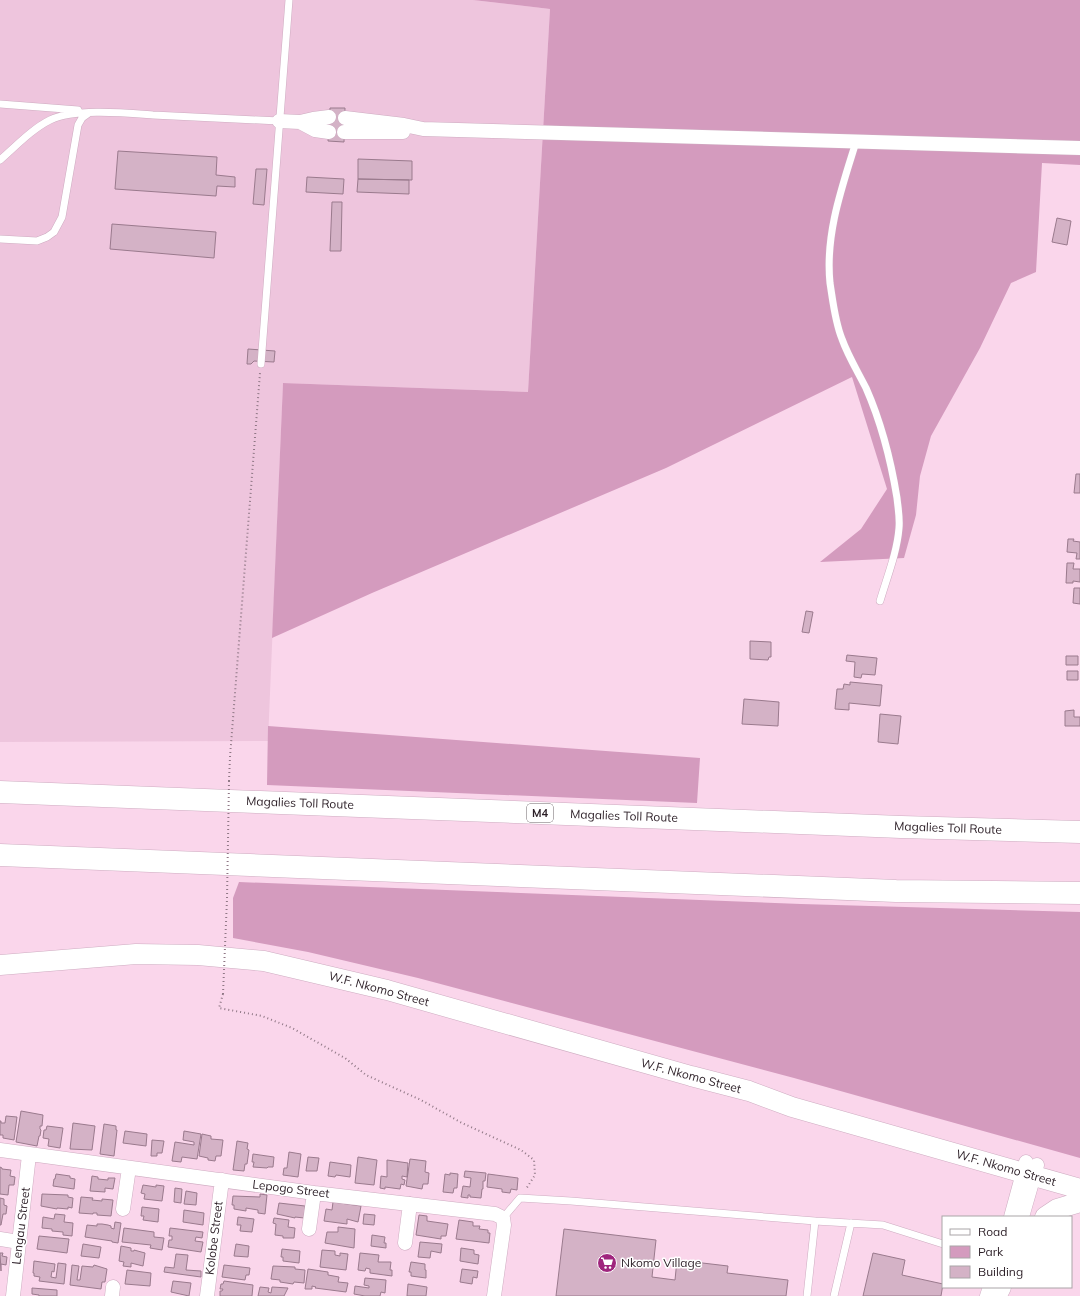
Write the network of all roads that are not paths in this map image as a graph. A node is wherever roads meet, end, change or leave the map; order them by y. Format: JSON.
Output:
{"nodes":[{"id":1,"x":289,"y":0,"type":"edge"},
{"id":2,"x":0,"y":104,"type":"edge"},
{"id":3,"x":89,"y":113,"type":"junction"},
{"id":4,"x":108,"y":113,"type":"junction"},
{"id":5,"x":329,"y":117,"type":"dead end"},
{"id":6,"x":345,"y":118,"type":"dead end"},
{"id":7,"x":279,"y":121,"type":"junction"},
{"id":8,"x":300,"y":122,"type":"junction"},
{"id":9,"x":423,"y":128,"type":"junction"},
{"id":10,"x":329,"y":132,"type":"dead end"},
{"id":11,"x":344,"y":132,"type":"dead end"},
{"id":12,"x":856,"y":142,"type":"junction"},
{"id":13,"x":1080,"y":148,"type":"edge"},
{"id":14,"x":0,"y":160,"type":"edge"},
{"id":15,"x":0,"y":239,"type":"edge"},
{"id":16,"x":261,"y":364,"type":"road end"},
{"id":17,"x":880,"y":601,"type":"dead end"},
{"id":18,"x":0,"y":792,"type":"edge"},
{"id":19,"x":1080,"y":820,"type":"edge"},
{"id":20,"x":902,"y":827,"type":"junction"},
{"id":21,"x":1080,"y":832,"type":"edge"},
{"id":22,"x":0,"y":856,"type":"edge"},
{"id":23,"x":896,"y":891,"type":"junction"},
{"id":24,"x":1080,"y":894,"type":"edge"},
{"id":25,"x":1080,"y":899,"type":"edge"},
{"id":26,"x":0,"y":965,"type":"edge"},
{"id":27,"x":0,"y":1150,"type":"edge"},
{"id":28,"x":29,"y":1155,"type":"junction"},
{"id":29,"x":129,"y":1168,"type":"junction"},
{"id":30,"x":1030,"y":1169,"type":"junction"},
{"id":31,"x":1080,"y":1178,"type":"edge"},
{"id":32,"x":222,"y":1180,"type":"junction"},
{"id":33,"x":1080,"y":1189,"type":"edge"},
{"id":34,"x":314,"y":1193,"type":"junction"},
{"id":35,"x":1080,"y":1202,"type":"edge"},
{"id":36,"x":410,"y":1204,"type":"junction"},
{"id":37,"x":123,"y":1209,"type":"dead end"},
{"id":38,"x":1011,"y":1216,"type":"edge"},
{"id":39,"x":1022,"y":1216,"type":"edge"},
{"id":40,"x":1046,"y":1216,"type":"edge"},
{"id":41,"x":503,"y":1218,"type":"junction"},
{"id":42,"x":815,"y":1221,"type":"junction"},
{"id":43,"x":851,"y":1223,"type":"junction"},
{"id":44,"x":309,"y":1229,"type":"dead end"},
{"id":45,"x":0,"y":1239,"type":"edge"},
{"id":46,"x":19,"y":1242,"type":"junction"},
{"id":47,"x":405,"y":1243,"type":"dead end"},
{"id":48,"x":942,"y":1244,"type":"edge"},
{"id":49,"x":13,"y":1296,"type":"edge"},
{"id":50,"x":207,"y":1296,"type":"edge"},
{"id":51,"x":494,"y":1296,"type":"edge"},
{"id":52,"x":807,"y":1296,"type":"edge"},
{"id":53,"x":834,"y":1296,"type":"edge"}],
"edges":[{"from":1,"to":7,"type":"lane"},
{"from":2,"to":4,"type":"lane"},
{"from":3,"to":4,"type":"lane"},
{"from":3,"to":14,"type":"lane"},
{"from":3,"to":15,"type":"lane"},
{"from":4,"to":7,"type":"lane"},
{"from":5,"to":8,"type":"street"},
{"from":6,"to":9,"type":"street"},
{"from":7,"to":8,"type":"street"},
{"from":7,"to":16,"type":"lane"},
{"from":8,"to":10,"type":"street"},
{"from":9,"to":11,"type":"street"},
{"from":9,"to":12,"type":"street"},
{"from":12,"to":13,"type":"street"},
{"from":12,"to":17,"type":"lane"},
{"from":18,"to":20,"type":"highway","name":"Magalies Toll Route","number":"M4"},
{"from":19,"to":20,"type":"highway"},
{"from":20,"to":21,"type":"highway","name":"Magalies Toll Route","number":"M4"},
{"from":22,"to":23,"type":"highway"},
{"from":23,"to":24,"type":"highway"},
{"from":23,"to":25,"type":"highway"},
{"from":26,"to":30,"type":"main road","name":"W.F. Nkomo Street"},
{"from":27,"to":28,"type":"street","name":"Lepogo Street"},
{"from":28,"to":29,"type":"street","name":"Lepogo Street"},
{"from":28,"to":46,"type":"street","name":"Lengau Street"},
{"from":29,"to":32,"type":"street","name":"Lepogo Street"},
{"from":29,"to":37,"type":"street"},
{"from":30,"to":31,"type":"main road","name":"W.F. Nkomo Street"},
{"from":30,"to":33,"type":"main road","name":"W.F. Nkomo Street"},
{"from":30,"to":38,"type":"street"},
{"from":30,"to":39,"type":"street"},
{"from":32,"to":34,"type":"street","name":"Lepogo Street"},
{"from":32,"to":50,"type":"street","name":"Kolobe Street"},
{"from":34,"to":36,"type":"street","name":"Lepogo Street"},
{"from":34,"to":44,"type":"street"},
{"from":35,"to":40,"type":"main road"},
{"from":36,"to":41,"type":"street","name":"Lepogo Street"},
{"from":36,"to":47,"type":"street"},
{"from":41,"to":42,"type":"lane"},
{"from":41,"to":51,"type":"street"},
{"from":42,"to":43,"type":"lane"},
{"from":42,"to":52,"type":"lane"},
{"from":43,"to":48,"type":"lane"},
{"from":43,"to":53,"type":"lane"},
{"from":45,"to":46,"type":"street"},
{"from":46,"to":49,"type":"street","name":"Lengau Street"}]}
